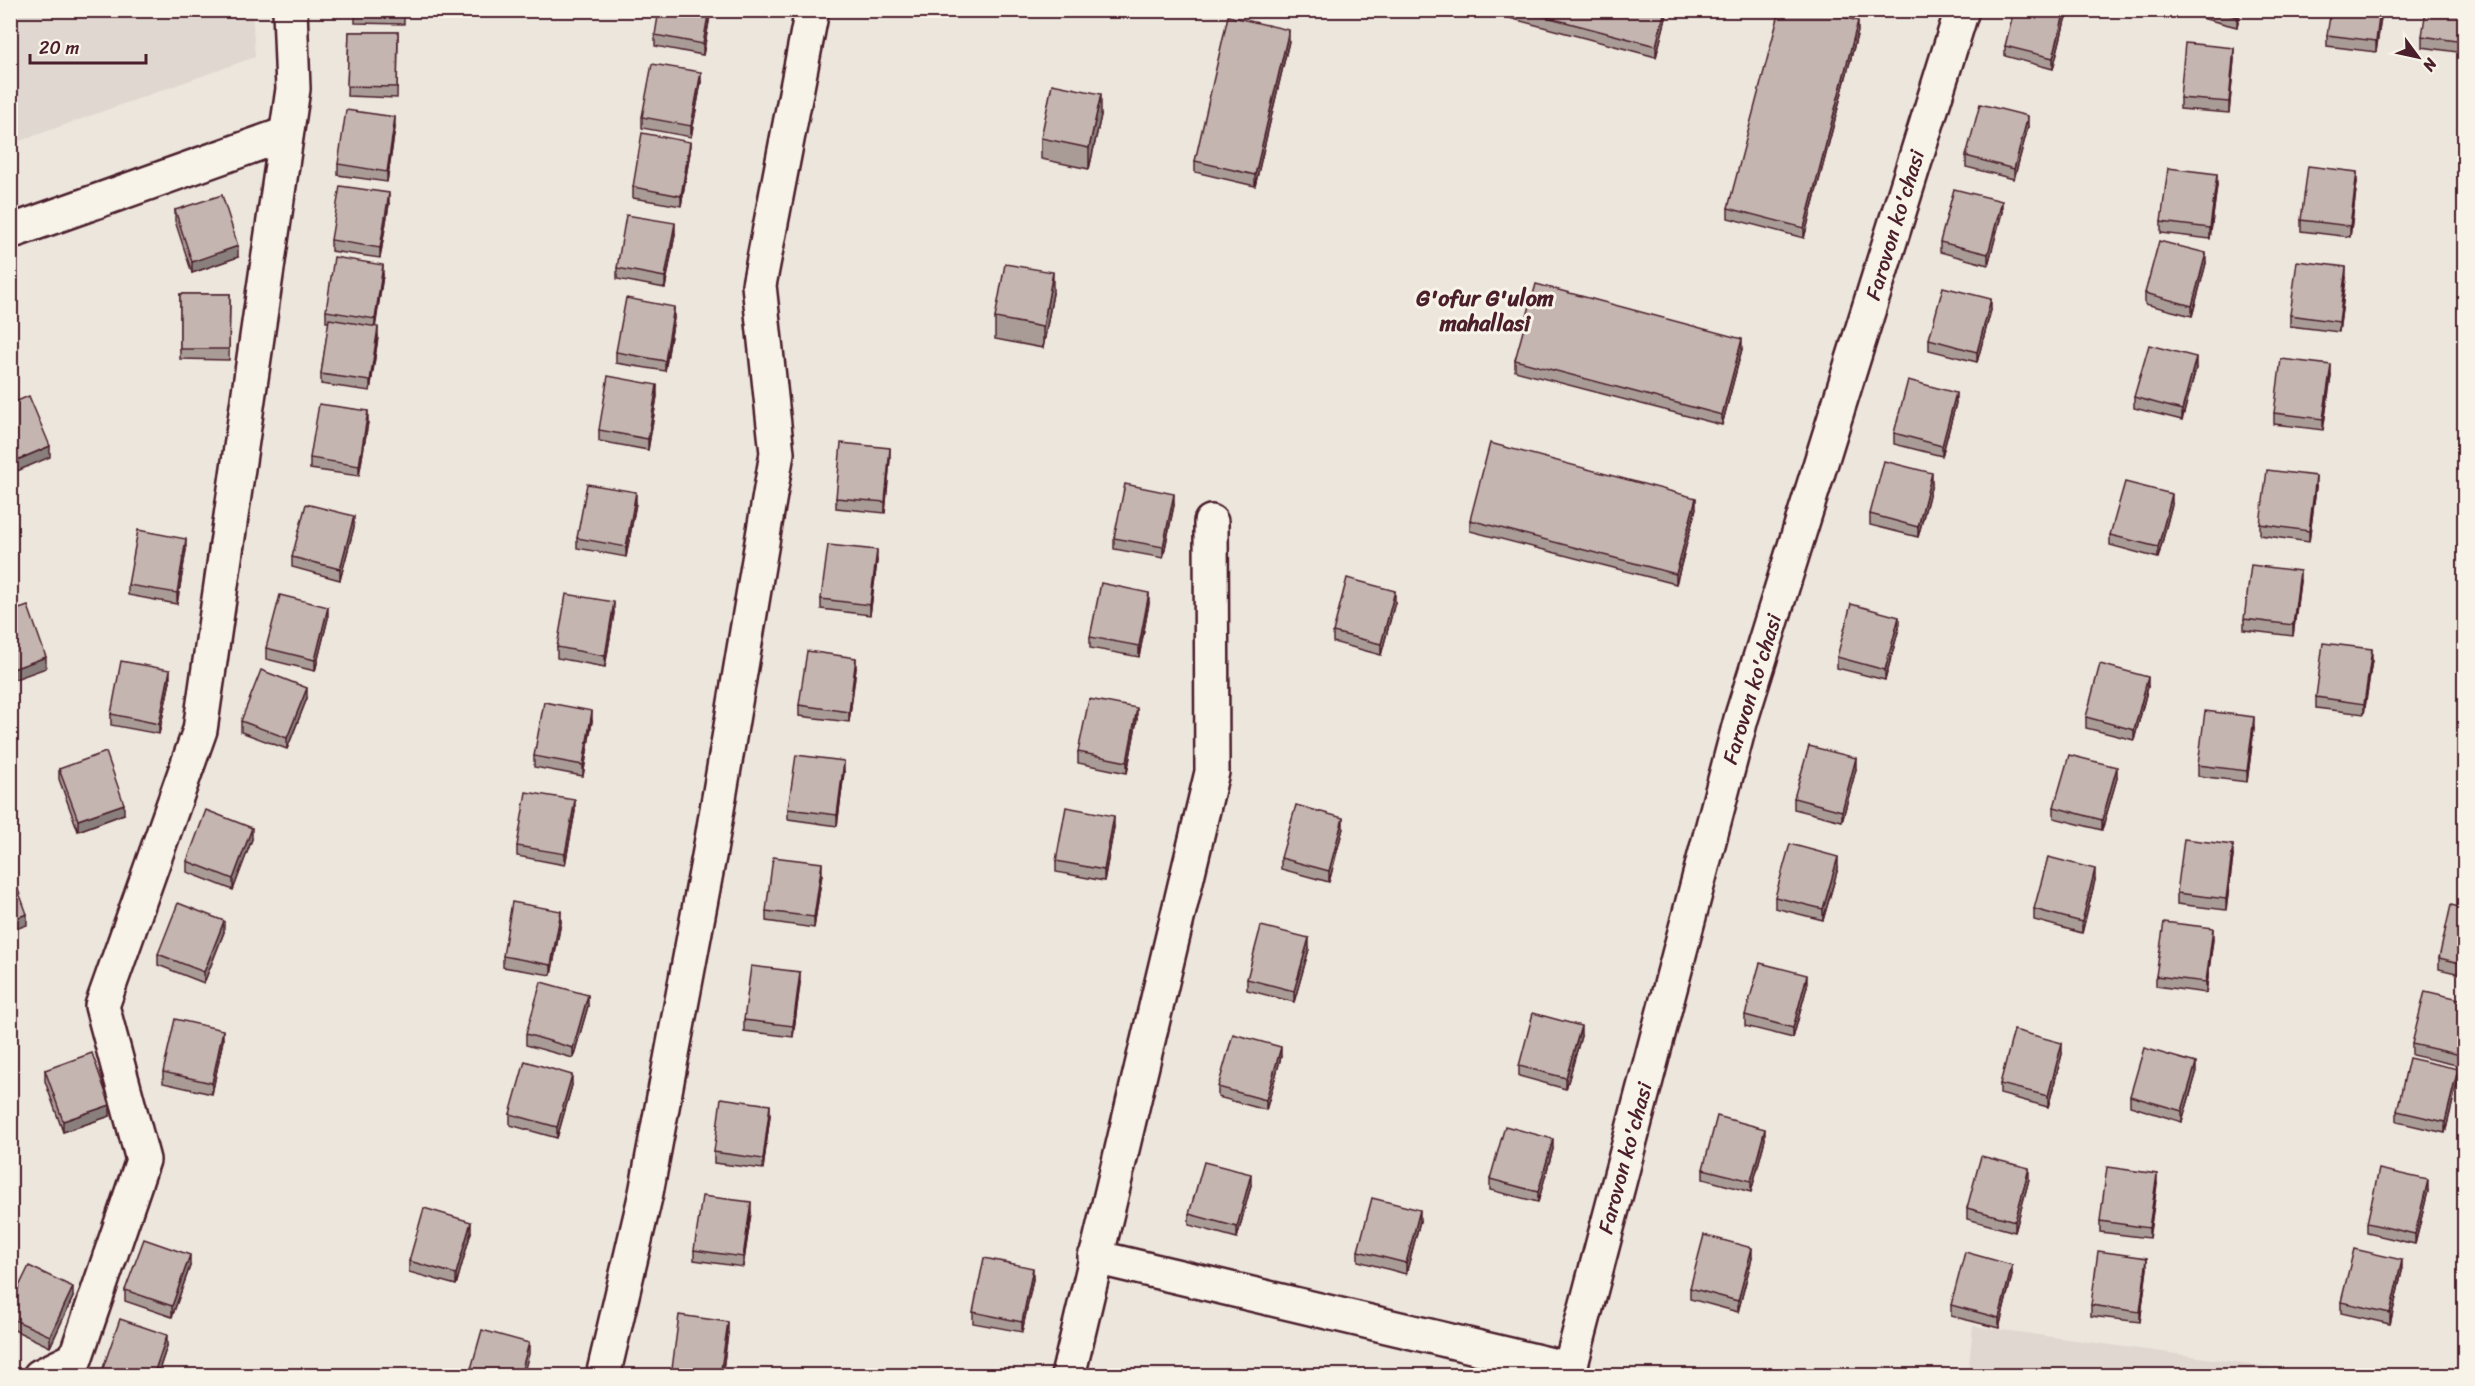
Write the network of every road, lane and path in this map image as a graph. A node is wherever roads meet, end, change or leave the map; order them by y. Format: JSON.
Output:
{"nodes":[{"id":1,"x":290,"y":10,"type":"edge"},
{"id":2,"x":812,"y":10,"type":"edge"},
{"id":3,"x":1962,"y":10,"type":"edge"},
{"id":4,"x":286,"y":135,"type":"junction"},
{"id":5,"x":10,"y":232,"type":"edge"},
{"id":6,"x":1210,"y":522,"type":"dead end"},
{"id":7,"x":1095,"y":1257,"type":"junction"},
{"id":8,"x":1568,"y":1372,"type":"edge"},
{"id":9,"x":40,"y":1376,"type":"edge"},
{"id":10,"x":603,"y":1376,"type":"edge"},
{"id":11,"x":1068,"y":1376,"type":"edge"}],
"edges":[{"from":1,"to":4,"type":"street"},
{"from":2,"to":10,"type":"street"},
{"from":3,"to":8,"type":"street","name":"Farovon ko'chasi"},
{"from":4,"to":5,"type":"street"},
{"from":4,"to":9,"type":"street"},
{"from":6,"to":7,"type":"street"},
{"from":7,"to":8,"type":"street"},
{"from":7,"to":11,"type":"street"}]}
